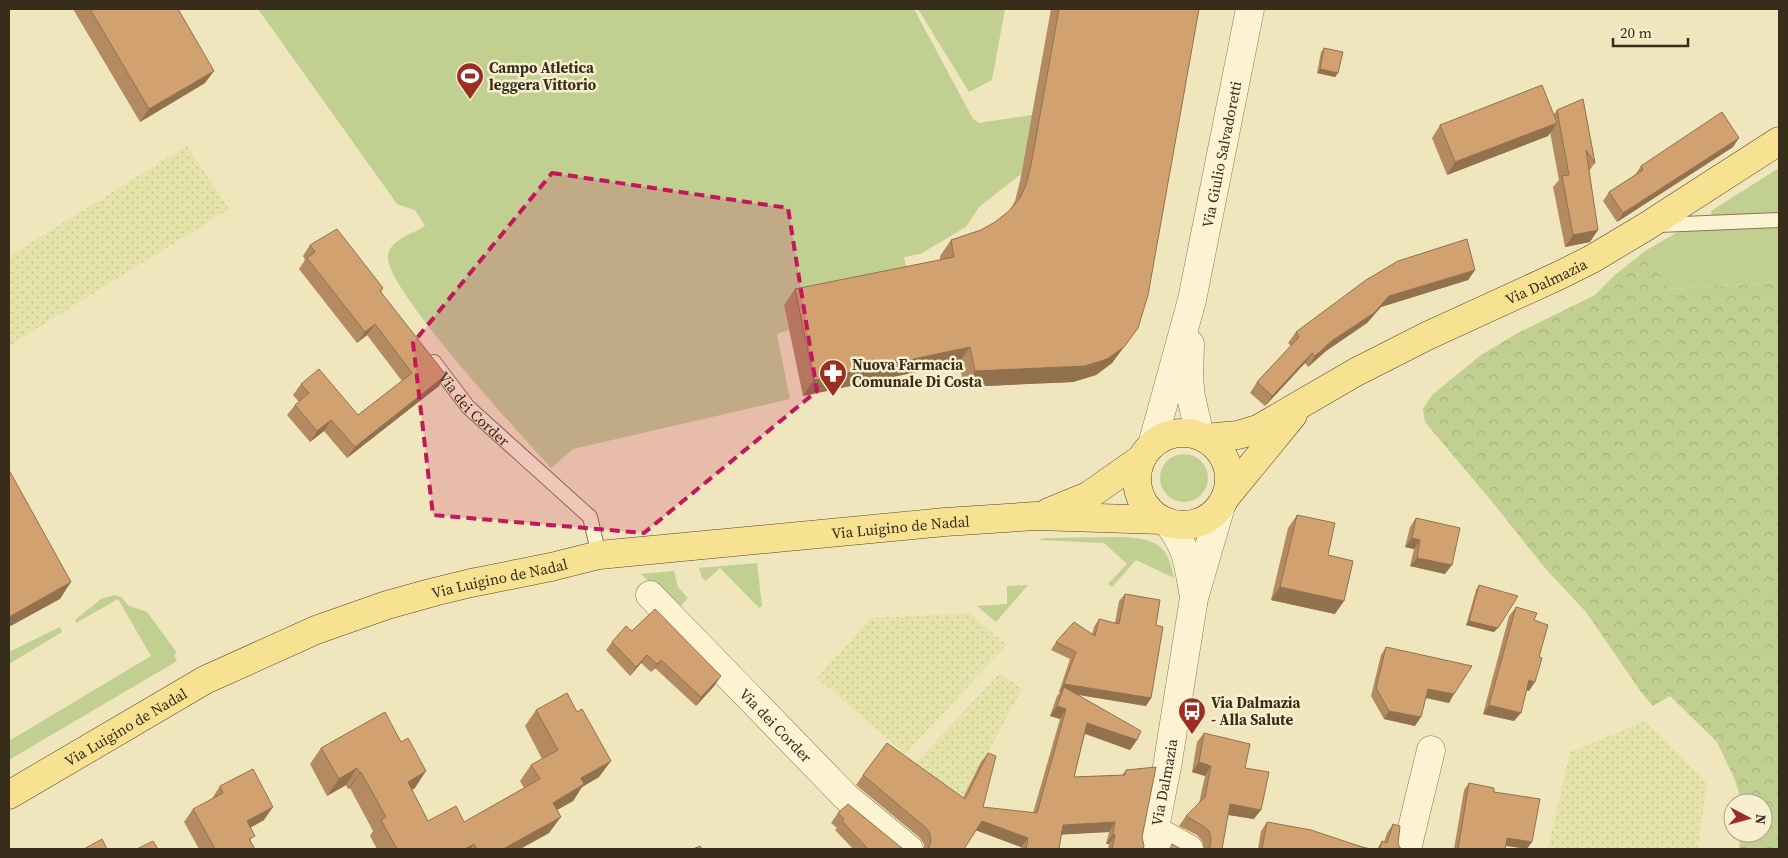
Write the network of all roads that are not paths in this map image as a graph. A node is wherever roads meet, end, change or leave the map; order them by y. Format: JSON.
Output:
{"nodes":[{"id":1,"x":1250,"y":9,"type":"edge"},
{"id":2,"x":1779,"y":141,"type":"edge"},
{"id":3,"x":1779,"y":220,"type":"edge"},
{"id":4,"x":1647,"y":226,"type":"junction"},
{"id":5,"x":1192,"y":300,"type":"junction"},
{"id":6,"x":427,"y":354,"type":"edge"},
{"id":7,"x":1302,"y":403,"type":"junction"},
{"id":8,"x":1202,"y":437,"type":"junction"},
{"id":9,"x":1147,"y":451,"type":"junction"},
{"id":10,"x":1222,"y":503,"type":"junction"},
{"id":11,"x":1036,"y":516,"type":"junction"},
{"id":12,"x":1164,"y":521,"type":"junction"},
{"id":13,"x":599,"y":555,"type":"junction"},
{"id":14,"x":650,"y":595,"type":"dead end"},
{"id":15,"x":1194,"y":598,"type":"junction"},
{"id":16,"x":1431,"y":750,"type":"dead end"},
{"id":17,"x":9,"y":795,"type":"edge"},
{"id":18,"x":1153,"y":840,"type":"edge"},
{"id":19,"x":909,"y":849,"type":"edge"},
{"id":20,"x":1189,"y":849,"type":"edge"},
{"id":21,"x":1407,"y":849,"type":"edge"}],
"edges":[{"from":1,"to":5,"type":"street","name":"Via Giulio Salvadoretti"},
{"from":2,"to":4,"type":"main road","name":"Via Dalmazia"},
{"from":3,"to":4,"type":"lane"},
{"from":4,"to":7,"type":"main road","name":"Via Dalmazia"},
{"from":5,"to":8,"type":"street","name":"Via Giulio Salvadoretti"},
{"from":5,"to":9,"type":"street","name":"Via Giulio Salvadoretti"},
{"from":6,"to":13,"type":"lane","name":"Via dei Corder"},
{"from":7,"to":8,"type":"main road","name":"Via Dalmazia"},
{"from":7,"to":10,"type":"main road","name":"Via Dalmazia"},
{"from":8,"to":9,"type":"main road"},
{"from":8,"to":10,"type":"main road"},
{"from":9,"to":11,"type":"main road","name":"Via Luigino de Nadal"},
{"from":9,"to":12,"type":"main road"},
{"from":10,"to":12,"type":"main road"},
{"from":10,"to":15,"type":"street","name":"Via Dalmazia"},
{"from":11,"to":12,"type":"main road","name":"Via Luigino de Nadal"},
{"from":11,"to":13,"type":"main road","name":"Via Luigino de Nadal"},
{"from":12,"to":15,"type":"street","name":"Via Dalmazia"},
{"from":13,"to":17,"type":"main road","name":"Via Luigino de Nadal"},
{"from":14,"to":19,"type":"street","name":"Via dei Corder"},
{"from":15,"to":18,"type":"street","name":"Via Dalmazia"},
{"from":16,"to":21,"type":"street"},
{"from":18,"to":20,"type":"street"}]}
